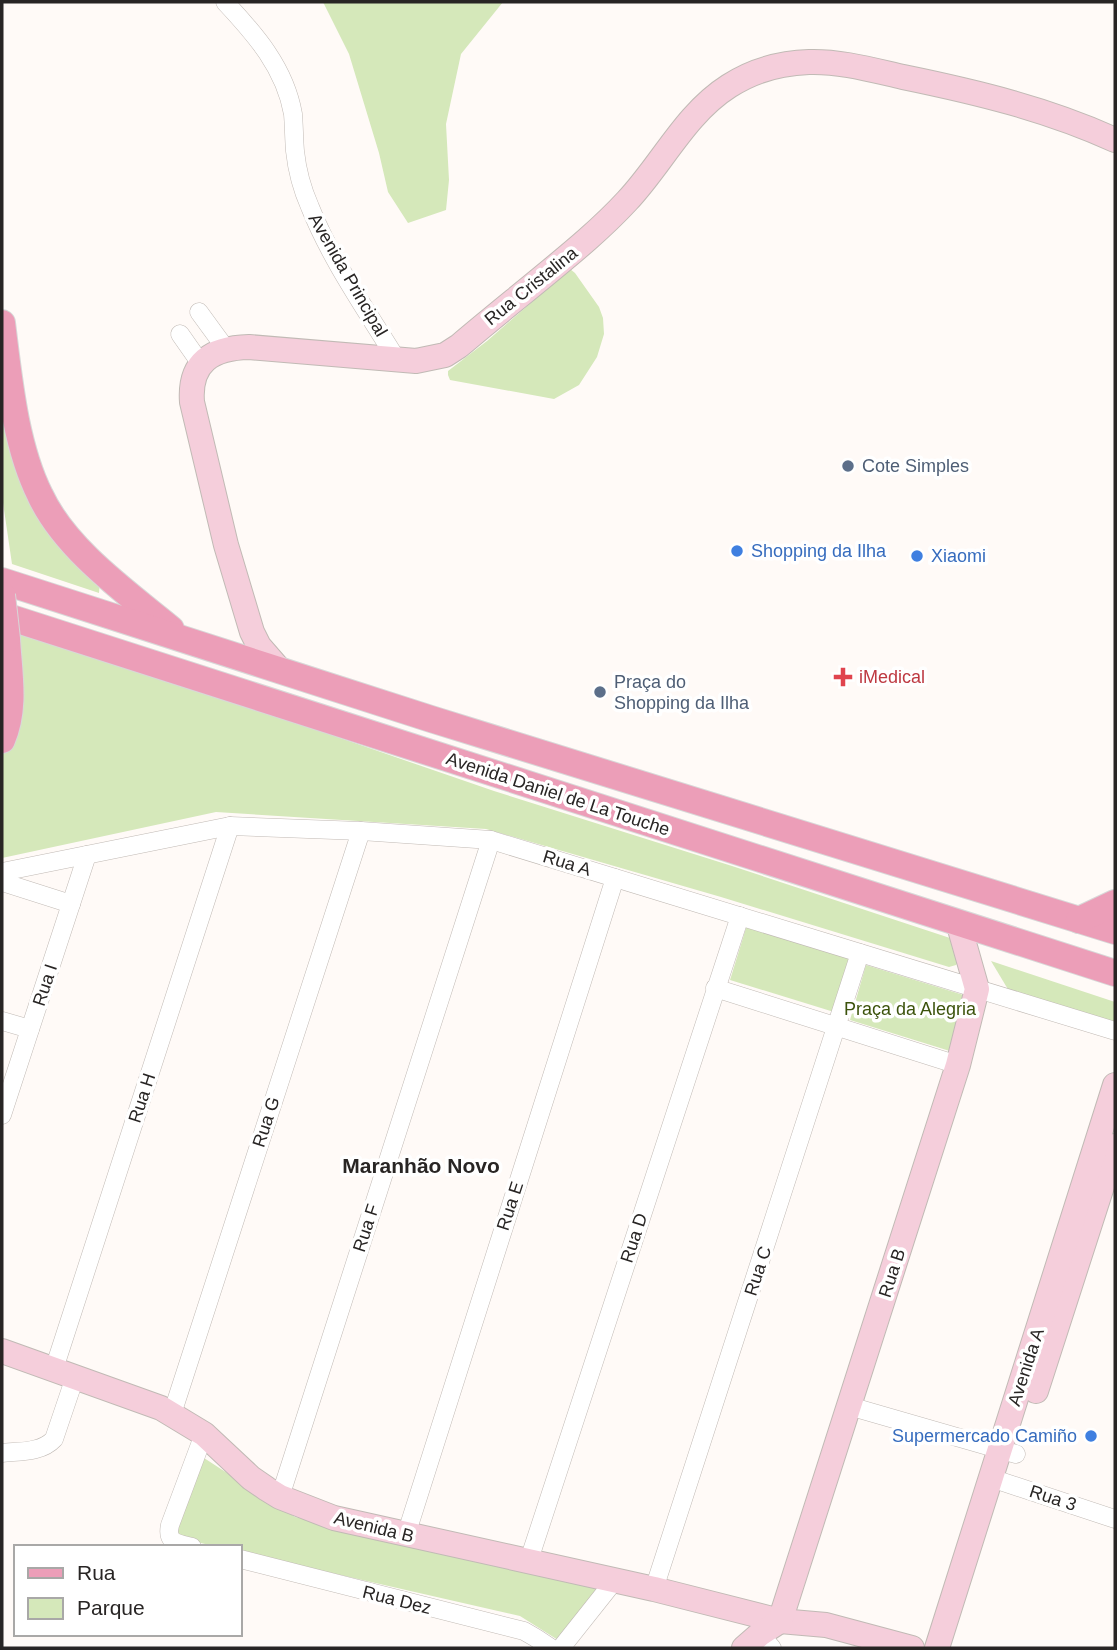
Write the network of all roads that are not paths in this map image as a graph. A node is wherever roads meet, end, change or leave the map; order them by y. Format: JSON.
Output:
{"nodes":[{"id":1,"x":225,"y":2,"type":"edge"},
{"id":2,"x":1115,"y":140,"type":"edge"},
{"id":3,"x":199,"y":312,"type":"dead end"},
{"id":4,"x":2,"y":323,"type":"edge"},
{"id":5,"x":180,"y":334,"type":"dead end"},
{"id":6,"x":226,"y":349,"type":"junction"},
{"id":7,"x":397,"y":360,"type":"junction"},
{"id":8,"x":201,"y":364,"type":"junction"},
{"id":9,"x":2,"y":581,"type":"edge"},
{"id":10,"x":2,"y":595,"type":"edge"},
{"id":11,"x":4,"y":627,"type":"edge"},
{"id":12,"x":183,"y":639,"type":"junction"},
{"id":13,"x":279,"y":669,"type":"junction"},
{"id":14,"x":2,"y":740,"type":"edge"},
{"id":15,"x":230,"y":826,"type":"junction"},
{"id":16,"x":361,"y":831,"type":"junction"},
{"id":17,"x":491,"y":839,"type":"junction"},
{"id":18,"x":87,"y":855,"type":"junction"},
{"id":19,"x":2,"y":872,"type":"edge"},
{"id":20,"x":615,"y":878,"type":"junction"},
{"id":21,"x":2,"y":882,"type":"edge"},
{"id":22,"x":71,"y":904,"type":"junction"},
{"id":23,"x":1115,"y":904,"type":"edge"},
{"id":24,"x":740,"y":916,"type":"junction"},
{"id":25,"x":1079,"y":920,"type":"junction"},
{"id":26,"x":958,"y":922,"type":"junction"},
{"id":27,"x":1115,"y":931,"type":"edge"},
{"id":28,"x":860,"y":953,"type":"junction"},
{"id":29,"x":1115,"y":972,"type":"edge"},
{"id":30,"x":715,"y":988,"type":"junction"},
{"id":31,"x":977,"y":989,"type":"junction"},
{"id":32,"x":2,"y":1021,"type":"edge"},
{"id":33,"x":837,"y":1027,"type":"junction"},
{"id":34,"x":30,"y":1029,"type":"junction"},
{"id":35,"x":1115,"y":1031,"type":"edge"},
{"id":36,"x":958,"y":1065,"type":"junction"},
{"id":37,"x":1115,"y":1085,"type":"edge"},
{"id":38,"x":2,"y":1115,"type":"edge"},
{"id":39,"x":1115,"y":1146,"type":"edge"},
{"id":40,"x":1100,"y":1191,"type":"edge"},
{"id":41,"x":2,"y":1351,"type":"edge"},
{"id":42,"x":65,"y":1373,"type":"junction"},
{"id":43,"x":849,"y":1406,"type":"junction"},
{"id":44,"x":172,"y":1414,"type":"junction"},
{"id":45,"x":204,"y":1434,"type":"junction"},
{"id":46,"x":1008,"y":1452,"type":"junction"},
{"id":47,"x":2,"y":1453,"type":"edge"},
{"id":48,"x":999,"y":1480,"type":"junction"},
{"id":49,"x":281,"y":1497,"type":"junction"},
{"id":50,"x":1115,"y":1519,"type":"edge"},
{"id":51,"x":406,"y":1535,"type":"junction"},
{"id":52,"x":184,"y":1545,"type":"edge"},
{"id":53,"x":242,"y":1560,"type":"edge"},
{"id":54,"x":529,"y":1560,"type":"junction"},
{"id":55,"x":615,"y":1580,"type":"junction"},
{"id":56,"x":654,"y":1589,"type":"junction"},
{"id":57,"x":764,"y":1638,"type":"edge"},
{"id":58,"x":551,"y":1648,"type":"edge"},
{"id":59,"x":561,"y":1648,"type":"edge"},
{"id":60,"x":858,"y":1648,"type":"edge"},
{"id":61,"x":912,"y":1648,"type":"edge"},
{"id":62,"x":937,"y":1648,"type":"edge"},
{"id":63,"x":953,"y":1648,"type":"edge"}],
"edges":[{"from":1,"to":7,"type":"street","name":"Avenida Principal"},
{"from":2,"to":7,"type":"street","name":"Rua Cristalina"},
{"from":3,"to":6,"type":"street"},
{"from":4,"to":12,"type":"main road"},
{"from":5,"to":8,"type":"street"},
{"from":6,"to":7,"type":"street","name":"Rua Cristalina"},
{"from":6,"to":8,"type":"street","name":"Rua Cristalina"},
{"from":8,"to":13,"type":"street"},
{"from":9,"to":12,"type":"main road","name":"Avenida Daniel de La Touche"},
{"from":10,"to":11,"type":"main road","bridge":true},
{"from":11,"to":14,"type":"main road"},
{"from":11,"to":26,"type":"main road","name":"Avenida Daniel de La Touche"},
{"from":12,"to":13,"type":"main road","name":"Avenida Daniel de La Touche"},
{"from":13,"to":25,"type":"main road","name":"Avenida Daniel de La Touche"},
{"from":15,"to":16,"type":"street","name":"Rua A"},
{"from":15,"to":18,"type":"street","name":"Rua A"},
{"from":15,"to":42,"type":"street","name":"Rua H"},
{"from":16,"to":17,"type":"street","name":"Rua A"},
{"from":16,"to":44,"type":"street","name":"Rua G"},
{"from":17,"to":20,"type":"street","name":"Rua A"},
{"from":17,"to":49,"type":"street","name":"Rua F"},
{"from":18,"to":19,"type":"street","name":"Rua A"},
{"from":18,"to":22,"type":"street","name":"Rua I"},
{"from":20,"to":24,"type":"street","name":"Rua A"},
{"from":20,"to":51,"type":"street","name":"Rua E"},
{"from":21,"to":22,"type":"street"},
{"from":22,"to":34,"type":"street","name":"Rua I"},
{"from":23,"to":25,"type":"main road"},
{"from":24,"to":28,"type":"street","name":"Rua A"},
{"from":24,"to":30,"type":"street","name":"Rua D"},
{"from":25,"to":27,"type":"main road","name":"Avenida Daniel de La Touche"},
{"from":26,"to":29,"type":"main road","name":"Avenida Daniel de La Touche"},
{"from":26,"to":31,"type":"street","name":"Rua B"},
{"from":28,"to":31,"type":"street","name":"Rua A"},
{"from":28,"to":33,"type":"street","name":"Rua C"},
{"from":30,"to":33,"type":"street"},
{"from":30,"to":54,"type":"street","name":"Rua D"},
{"from":31,"to":35,"type":"street","name":"Rua A"},
{"from":31,"to":36,"type":"street","name":"Rua B"},
{"from":32,"to":34,"type":"street"},
{"from":33,"to":36,"type":"street"},
{"from":33,"to":56,"type":"street","name":"Rua C"},
{"from":34,"to":38,"type":"street","name":"Rua I"},
{"from":36,"to":43,"type":"street","name":"Rua B"},
{"from":37,"to":40,"type":"street","name":"Avenida A"},
{"from":39,"to":40,"type":"street","name":"Avenida A"},
{"from":40,"to":46,"type":"street","name":"Avenida A"},
{"from":41,"to":42,"type":"street","name":"Avenida B"},
{"from":42,"to":44,"type":"street","name":"Avenida B"},
{"from":42,"to":47,"type":"street","name":"Rua H"},
{"from":43,"to":46,"type":"street"},
{"from":43,"to":57,"type":"street","name":"Rua B"},
{"from":44,"to":45,"type":"street","name":"Avenida B"},
{"from":45,"to":49,"type":"street","name":"Avenida B"},
{"from":45,"to":52,"type":"street"},
{"from":46,"to":48,"type":"street","name":"Avenida A"},
{"from":48,"to":50,"type":"street","name":"Rua 3"},
{"from":48,"to":62,"type":"street","name":"Avenida A"},
{"from":48,"to":63,"type":"street","name":"Avenida A"},
{"from":49,"to":51,"type":"street","name":"Avenida B"},
{"from":51,"to":54,"type":"street","name":"Avenida B"},
{"from":53,"to":58,"type":"street","name":"Rua Dez"},
{"from":54,"to":55,"type":"street","name":"Avenida B"},
{"from":55,"to":56,"type":"street","name":"Avenida B"},
{"from":55,"to":59,"type":"street"},
{"from":56,"to":57,"type":"street","name":"Avenida B"},
{"from":57,"to":60,"type":"street","name":"Avenida B"},
{"from":57,"to":61,"type":"street","name":"Avenida B"}]}
